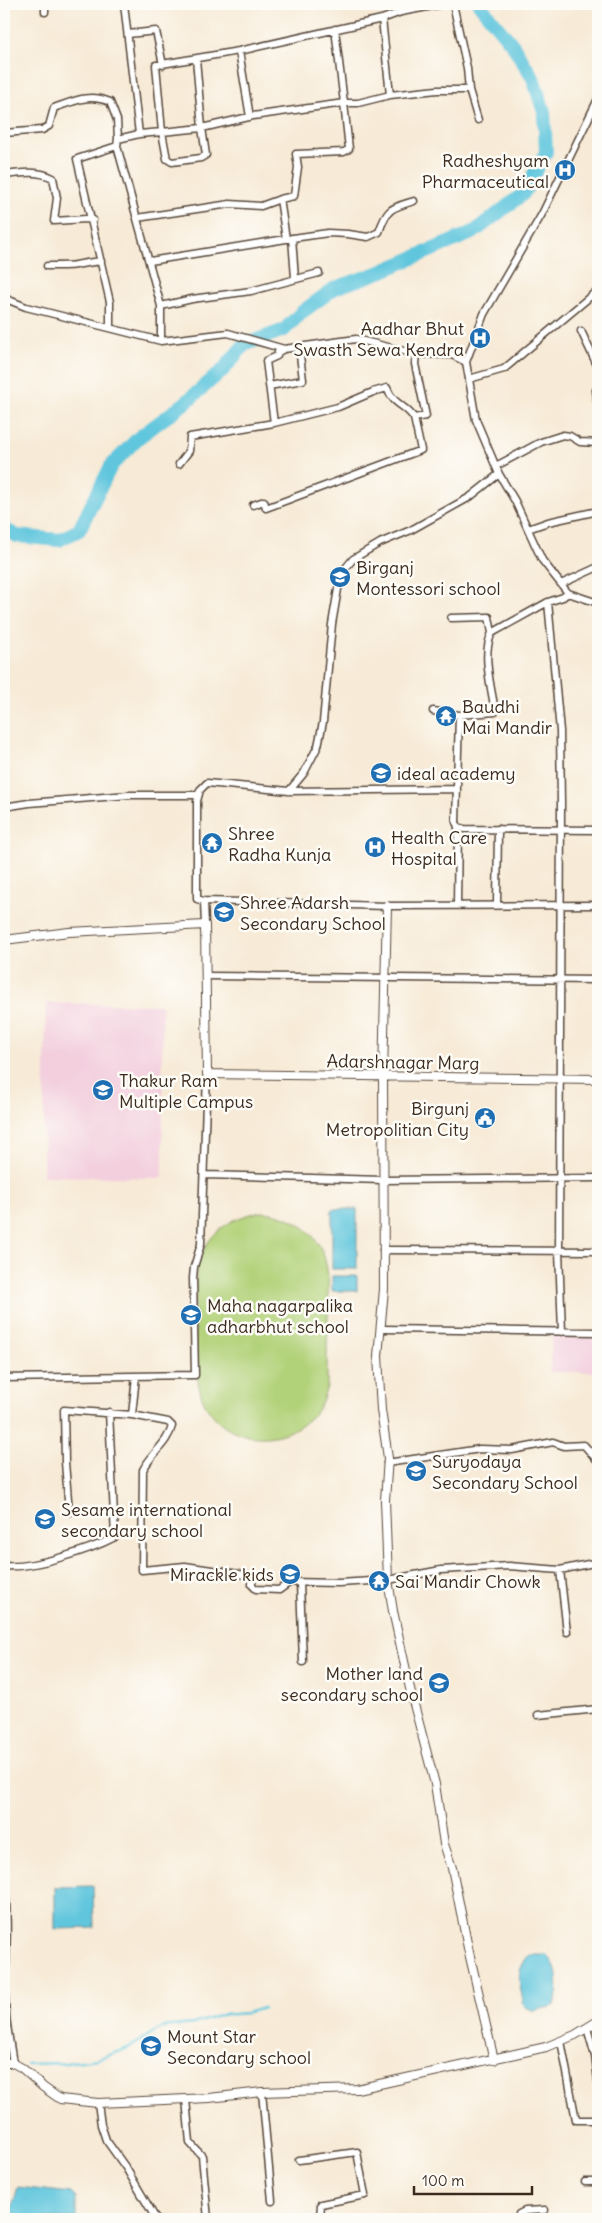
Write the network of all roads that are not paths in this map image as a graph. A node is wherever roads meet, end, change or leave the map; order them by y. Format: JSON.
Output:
{"nodes":[{"id":1,"x":44,"y":4,"type":"edge"},
{"id":2,"x":124,"y":4,"type":"edge"},
{"id":3,"x":443,"y":4,"type":"edge"},
{"id":4,"x":453,"y":4,"type":"edge"},
{"id":5,"x":46,"y":12,"type":"dead end"},
{"id":6,"x":382,"y":19,"type":"junction"},
{"id":7,"x":335,"y":29,"type":"junction"},
{"id":8,"x":128,"y":34,"type":"junction"},
{"id":9,"x":239,"y":51,"type":"junction"},
{"id":10,"x":196,"y":59,"type":"junction"},
{"id":11,"x":163,"y":65,"type":"junction"},
{"id":12,"x":469,"y":90,"type":"junction"},
{"id":13,"x":390,"y":95,"type":"junction"},
{"id":14,"x":598,"y":99,"type":"edge"},
{"id":15,"x":344,"y":103,"type":"junction"},
{"id":16,"x":250,"y":117,"type":"junction"},
{"id":17,"x":478,"y":120,"type":"dead end"},
{"id":18,"x":202,"y":128,"type":"junction"},
{"id":19,"x":162,"y":132,"type":"junction"},
{"id":20,"x":4,"y":133,"type":"edge"},
{"id":21,"x":138,"y":134,"type":"junction"},
{"id":22,"x":117,"y":143,"type":"junction"},
{"id":23,"x":4,"y":175,"type":"edge"},
{"id":24,"x":280,"y":199,"type":"junction"},
{"id":25,"x":414,"y":201,"type":"dead end"},
{"id":26,"x":137,"y":218,"type":"junction"},
{"id":27,"x":93,"y":220,"type":"junction"},
{"id":28,"x":289,"y":238,"type":"junction"},
{"id":29,"x":101,"y":261,"type":"junction"},
{"id":30,"x":150,"y":261,"type":"junction"},
{"id":31,"x":47,"y":266,"type":"dead end"},
{"id":32,"x":319,"y":273,"type":"dead end"},
{"id":33,"x":295,"y":278,"type":"junction"},
{"id":34,"x":598,"y":290,"type":"edge"},
{"id":35,"x":4,"y":298,"type":"edge"},
{"id":36,"x":161,"y":306,"type":"junction"},
{"id":37,"x":110,"y":327,"type":"junction"},
{"id":38,"x":580,"y":331,"type":"dead end"},
{"id":39,"x":161,"y":341,"type":"junction"},
{"id":40,"x":299,"y":346,"type":"junction"},
{"id":41,"x":281,"y":349,"type":"junction"},
{"id":42,"x":416,"y":354,"type":"junction"},
{"id":43,"x":466,"y":362,"type":"junction"},
{"id":44,"x":598,"y":367,"type":"edge"},
{"id":45,"x":469,"y":380,"type":"junction"},
{"id":46,"x":268,"y":386,"type":"junction"},
{"id":47,"x":598,"y":389,"type":"edge"},
{"id":48,"x":598,"y":409,"type":"edge"},
{"id":49,"x":414,"y":418,"type":"junction"},
{"id":50,"x":274,"y":423,"type":"junction"},
{"id":51,"x":598,"y":443,"type":"edge"},
{"id":52,"x":179,"y":464,"type":"dead end"},
{"id":53,"x":496,"y":466,"type":"junction"},
{"id":54,"x":498,"y":474,"type":"junction"},
{"id":55,"x":253,"y":505,"type":"dead end"},
{"id":56,"x":598,"y":511,"type":"edge"},
{"id":57,"x":528,"y":529,"type":"junction"},
{"id":58,"x":598,"y":567,"type":"edge"},
{"id":59,"x":561,"y":584,"type":"junction"},
{"id":60,"x":568,"y":593,"type":"junction"},
{"id":61,"x":548,"y":602,"type":"junction"},
{"id":62,"x":598,"y":603,"type":"edge"},
{"id":63,"x":451,"y":618,"type":"dead end"},
{"id":64,"x":492,"y":633,"type":"junction"},
{"id":65,"x":433,"y":711,"type":"dead end"},
{"id":66,"x":459,"y":715,"type":"junction"},
{"id":67,"x":456,"y":789,"type":"junction"},
{"id":68,"x":289,"y":791,"type":"junction"},
{"id":69,"x":198,"y":795,"type":"junction"},
{"id":70,"x":4,"y":808,"type":"edge"},
{"id":71,"x":458,"y":827,"type":"junction"},
{"id":72,"x":498,"y":829,"type":"junction"},
{"id":73,"x":561,"y":829,"type":"junction"},
{"id":74,"x":598,"y":830,"type":"edge"},
{"id":75,"x":204,"y":901,"type":"junction"},
{"id":76,"x":498,"y":904,"type":"junction"},
{"id":77,"x":457,"y":905,"type":"junction"},
{"id":78,"x":561,"y":905,"type":"junction"},
{"id":79,"x":598,"y":905,"type":"edge"},
{"id":80,"x":387,"y":906,"type":"junction"},
{"id":81,"x":205,"y":926,"type":"junction"},
{"id":82,"x":4,"y":940,"type":"edge"},
{"id":83,"x":206,"y":976,"type":"junction"},
{"id":84,"x":384,"y":979,"type":"junction"},
{"id":85,"x":560,"y":980,"type":"junction"},
{"id":86,"x":598,"y":980,"type":"edge"},
{"id":87,"x":207,"y":1074,"type":"junction"},
{"id":88,"x":383,"y":1076,"type":"junction"},
{"id":89,"x":560,"y":1079,"type":"junction"},
{"id":90,"x":598,"y":1079,"type":"edge"},
{"id":91,"x":204,"y":1175,"type":"junction"},
{"id":92,"x":559,"y":1178,"type":"junction"},
{"id":93,"x":598,"y":1178,"type":"edge"},
{"id":94,"x":383,"y":1180,"type":"junction"},
{"id":95,"x":383,"y":1250,"type":"junction"},
{"id":96,"x":559,"y":1251,"type":"junction"},
{"id":97,"x":598,"y":1251,"type":"edge"},
{"id":98,"x":382,"y":1329,"type":"junction"},
{"id":99,"x":562,"y":1332,"type":"junction"},
{"id":100,"x":598,"y":1332,"type":"edge"},
{"id":101,"x":136,"y":1376,"type":"junction"},
{"id":102,"x":4,"y":1378,"type":"edge"},
{"id":103,"x":108,"y":1412,"type":"junction"},
{"id":104,"x":132,"y":1415,"type":"junction"},
{"id":105,"x":598,"y":1461,"type":"edge"},
{"id":106,"x":387,"y":1463,"type":"junction"},
{"id":107,"x":69,"y":1512,"type":"dead end"},
{"id":108,"x":598,"y":1562,"type":"edge"},
{"id":109,"x":4,"y":1566,"type":"edge"},
{"id":110,"x":560,"y":1570,"type":"junction"},
{"id":111,"x":388,"y":1580,"type":"junction"},
{"id":112,"x":300,"y":1583,"type":"junction"},
{"id":113,"x":567,"y":1632,"type":"dead end"},
{"id":114,"x":303,"y":1662,"type":"dead end"},
{"id":115,"x":598,"y":1709,"type":"edge"},
{"id":116,"x":538,"y":1715,"type":"dead end"},
{"id":117,"x":4,"y":1883,"type":"edge"},
{"id":118,"x":598,"y":2022,"type":"edge"},
{"id":119,"x":587,"y":2028,"type":"junction"},
{"id":120,"x":561,"y":2041,"type":"junction"},
{"id":121,"x":494,"y":2060,"type":"junction"},
{"id":122,"x":4,"y":2063,"type":"edge"},
{"id":123,"x":13,"y":2064,"type":"junction"},
{"id":124,"x":598,"y":2081,"type":"edge"},
{"id":125,"x":262,"y":2092,"type":"junction"},
{"id":126,"x":186,"y":2099,"type":"junction"},
{"id":127,"x":98,"y":2103,"type":"junction"},
{"id":128,"x":598,"y":2120,"type":"edge"},
{"id":129,"x":299,"y":2160,"type":"dead end"},
{"id":130,"x":585,"y":2182,"type":"dead end"},
{"id":131,"x":598,"y":2182,"type":"edge"},
{"id":132,"x":272,"y":2201,"type":"dead end"},
{"id":133,"x":545,"y":2210,"type":"dead end"},
{"id":134,"x":156,"y":2219,"type":"edge"},
{"id":135,"x":208,"y":2219,"type":"edge"},
{"id":136,"x":315,"y":2219,"type":"edge"},
{"id":137,"x":517,"y":2219,"type":"edge"}],
"edges":[{"from":1,"to":5,"type":"street"},
{"from":2,"to":8,"type":"street"},
{"from":3,"to":6,"type":"street"},
{"from":4,"to":12,"type":"street"},
{"from":6,"to":7,"type":"street"},
{"from":6,"to":13,"type":"street"},
{"from":7,"to":9,"type":"street"},
{"from":7,"to":15,"type":"street"},
{"from":8,"to":11,"type":"street"},
{"from":8,"to":21,"type":"street"},
{"from":9,"to":10,"type":"street"},
{"from":9,"to":16,"type":"street"},
{"from":10,"to":11,"type":"street"},
{"from":10,"to":18,"type":"street"},
{"from":11,"to":19,"type":"street"},
{"from":12,"to":13,"type":"street"},
{"from":12,"to":17,"type":"street"},
{"from":13,"to":15,"type":"street"},
{"from":14,"to":43,"type":"street"},
{"from":15,"to":16,"type":"street"},
{"from":15,"to":24,"type":"street"},
{"from":16,"to":18,"type":"street"},
{"from":18,"to":19,"type":"street"},
{"from":18,"to":19,"type":"street"},
{"from":19,"to":21,"type":"street"},
{"from":20,"to":22,"type":"street"},
{"from":21,"to":22,"type":"street"},
{"from":22,"to":26,"type":"street"},
{"from":22,"to":27,"type":"street"},
{"from":23,"to":27,"type":"street"},
{"from":24,"to":26,"type":"street"},
{"from":24,"to":28,"type":"street"},
{"from":25,"to":28,"type":"street"},
{"from":26,"to":30,"type":"street"},
{"from":27,"to":29,"type":"street"},
{"from":28,"to":30,"type":"street"},
{"from":28,"to":33,"type":"street"},
{"from":29,"to":31,"type":"street"},
{"from":29,"to":37,"type":"street"},
{"from":30,"to":36,"type":"street"},
{"from":32,"to":33,"type":"street"},
{"from":33,"to":36,"type":"street"},
{"from":34,"to":45,"type":"street"},
{"from":35,"to":37,"type":"street"},
{"from":36,"to":39,"type":"street"},
{"from":37,"to":39,"type":"street"},
{"from":38,"to":44,"type":"street"},
{"from":39,"to":41,"type":"street"},
{"from":40,"to":41,"type":"street"},
{"from":40,"to":42,"type":"street"},
{"from":40,"to":46,"type":"street"},
{"from":41,"to":46,"type":"street"},
{"from":42,"to":43,"type":"street"},
{"from":42,"to":49,"type":"street"},
{"from":43,"to":45,"type":"street"},
{"from":45,"to":53,"type":"street"},
{"from":46,"to":50,"type":"street"},
{"from":47,"to":48,"type":"street"},
{"from":49,"to":50,"type":"street"},
{"from":49,"to":55,"type":"street"},
{"from":50,"to":52,"type":"street"},
{"from":51,"to":53,"type":"street"},
{"from":53,"to":54,"type":"street"},
{"from":54,"to":57,"type":"street"},
{"from":54,"to":68,"type":"street"},
{"from":56,"to":57,"type":"street"},
{"from":57,"to":59,"type":"street"},
{"from":58,"to":59,"type":"street"},
{"from":59,"to":60,"type":"street"},
{"from":60,"to":61,"type":"street"},
{"from":60,"to":62,"type":"street"},
{"from":61,"to":64,"type":"street"},
{"from":61,"to":73,"type":"street"},
{"from":63,"to":64,"type":"street"},
{"from":64,"to":66,"type":"street"},
{"from":65,"to":66,"type":"street"},
{"from":66,"to":67,"type":"street"},
{"from":67,"to":68,"type":"street"},
{"from":67,"to":71,"type":"street"},
{"from":68,"to":69,"type":"street"},
{"from":69,"to":70,"type":"street"},
{"from":69,"to":75,"type":"street"},
{"from":71,"to":72,"type":"street"},
{"from":71,"to":77,"type":"street"},
{"from":72,"to":73,"type":"street"},
{"from":72,"to":76,"type":"street"},
{"from":73,"to":74,"type":"street"},
{"from":73,"to":78,"type":"street"},
{"from":75,"to":80,"type":"street"},
{"from":75,"to":81,"type":"street"},
{"from":76,"to":77,"type":"street"},
{"from":76,"to":78,"type":"street"},
{"from":77,"to":80,"type":"street"},
{"from":78,"to":79,"type":"street"},
{"from":78,"to":85,"type":"street"},
{"from":80,"to":84,"type":"street"},
{"from":81,"to":82,"type":"street"},
{"from":81,"to":83,"type":"street"},
{"from":83,"to":84,"type":"street"},
{"from":83,"to":87,"type":"street"},
{"from":84,"to":85,"type":"street"},
{"from":84,"to":88,"type":"street"},
{"from":85,"to":86,"type":"street"},
{"from":85,"to":89,"type":"street"},
{"from":87,"to":88,"type":"street","name":"Adarshnagar Marg"},
{"from":87,"to":91,"type":"street"},
{"from":88,"to":89,"type":"street","name":"Adarshnagar Marg"},
{"from":88,"to":94,"type":"street"},
{"from":89,"to":90,"type":"street","name":"Adarshnagar Marg"},
{"from":89,"to":92,"type":"street"},
{"from":91,"to":94,"type":"street"},
{"from":91,"to":101,"type":"street"},
{"from":92,"to":93,"type":"street"},
{"from":92,"to":94,"type":"street"},
{"from":92,"to":96,"type":"street"},
{"from":94,"to":95,"type":"street"},
{"from":95,"to":96,"type":"street"},
{"from":95,"to":98,"type":"street"},
{"from":96,"to":97,"type":"street"},
{"from":96,"to":99,"type":"street"},
{"from":98,"to":99,"type":"street"},
{"from":98,"to":106,"type":"street"},
{"from":99,"to":100,"type":"street"},
{"from":101,"to":102,"type":"street"},
{"from":101,"to":104,"type":"street"},
{"from":103,"to":104,"type":"street"},
{"from":103,"to":107,"type":"street"},
{"from":103,"to":109,"type":"street"},
{"from":104,"to":112,"type":"street"},
{"from":105,"to":106,"type":"street"},
{"from":106,"to":111,"type":"street"},
{"from":108,"to":110,"type":"street"},
{"from":110,"to":111,"type":"street"},
{"from":110,"to":113,"type":"street"},
{"from":111,"to":112,"type":"street"},
{"from":111,"to":121,"type":"street"},
{"from":112,"to":114,"type":"street"},
{"from":115,"to":116,"type":"street"},
{"from":117,"to":123,"type":"street"},
{"from":118,"to":119,"type":"street"},
{"from":119,"to":120,"type":"street"},
{"from":119,"to":124,"type":"street"},
{"from":120,"to":121,"type":"street"},
{"from":120,"to":128,"type":"street"},
{"from":121,"to":125,"type":"street"},
{"from":122,"to":123,"type":"street"},
{"from":123,"to":127,"type":"street"},
{"from":125,"to":126,"type":"street"},
{"from":125,"to":132,"type":"street"},
{"from":126,"to":127,"type":"street"},
{"from":126,"to":135,"type":"street"},
{"from":127,"to":134,"type":"street"},
{"from":129,"to":136,"type":"street"},
{"from":130,"to":131,"type":"street"},
{"from":133,"to":137,"type":"street"}]}
